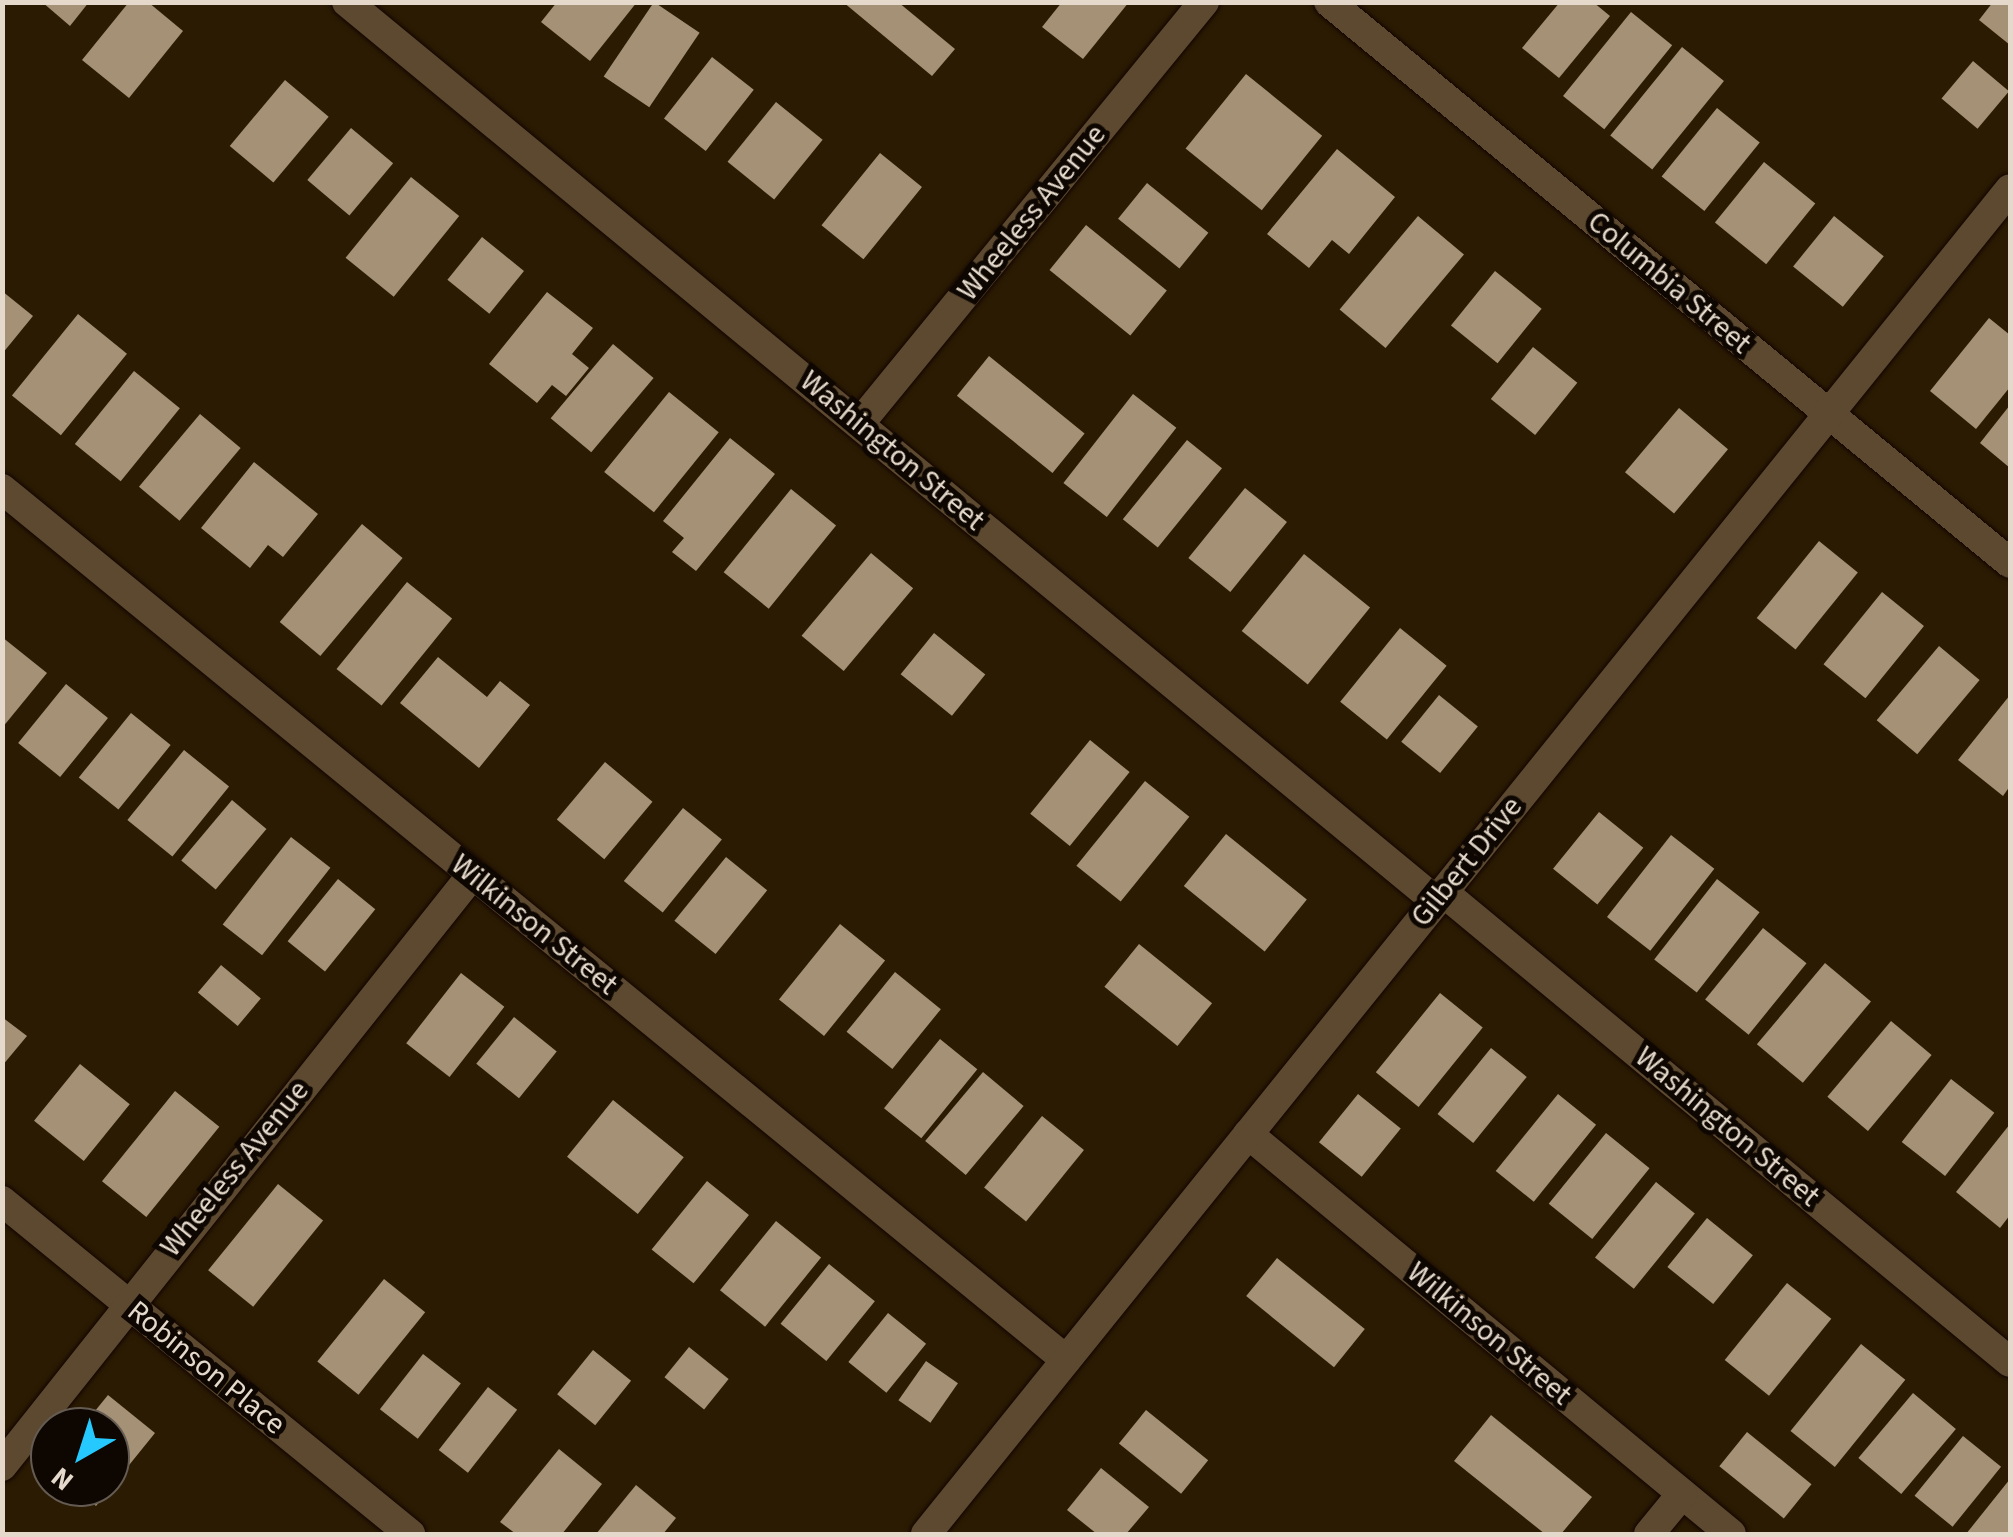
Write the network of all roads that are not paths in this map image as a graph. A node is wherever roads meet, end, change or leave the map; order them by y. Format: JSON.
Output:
{"nodes":[{"id":1,"x":348,"y":2,"type":"edge"},
{"id":2,"x":1204,"y":2,"type":"edge"},
{"id":3,"x":1329,"y":2,"type":"edge"},
{"id":4,"x":2010,"y":190,"type":"edge"},
{"id":5,"x":1827,"y":414,"type":"junction"},
{"id":6,"x":860,"y":424,"type":"junction"},
{"id":7,"x":2,"y":489,"type":"edge"},
{"id":8,"x":2010,"y":562,"type":"edge"},
{"id":9,"x":472,"y":875,"type":"junction"},
{"id":10,"x":1440,"y":896,"type":"junction"},
{"id":11,"x":1248,"y":1134,"type":"junction"},
{"id":12,"x":2,"y":1201,"type":"edge"},
{"id":13,"x":126,"y":1302,"type":"junction"},
{"id":14,"x":1066,"y":1360,"type":"junction"},
{"id":15,"x":2010,"y":1362,"type":"edge"},
{"id":16,"x":2,"y":1466,"type":"edge"},
{"id":17,"x":1682,"y":1494,"type":"junction"},
{"id":18,"x":410,"y":1534,"type":"edge"},
{"id":19,"x":926,"y":1534,"type":"edge"},
{"id":20,"x":1649,"y":1534,"type":"edge"},
{"id":21,"x":1731,"y":1534,"type":"edge"}],
"edges":[{"from":1,"to":6,"type":"street","name":"Washington Street"},
{"from":2,"to":6,"type":"street","name":"Wheeless Avenue"},
{"from":3,"to":5,"type":"street","name":"Columbia Street"},
{"from":4,"to":5,"type":"street","name":"Gilbert Drive"},
{"from":5,"to":8,"type":"street","name":"Columbia Street"},
{"from":5,"to":10,"type":"street","name":"Gilbert Drive"},
{"from":6,"to":10,"type":"street","name":"Washington Street"},
{"from":7,"to":9,"type":"street","name":"Wilkinson Street"},
{"from":9,"to":13,"type":"street","name":"Wheeless Avenue"},
{"from":9,"to":14,"type":"street","name":"Wilkinson Street"},
{"from":10,"to":11,"type":"street","name":"Gilbert Drive"},
{"from":10,"to":15,"type":"street","name":"Washington Street"},
{"from":11,"to":14,"type":"street","name":"Gilbert Drive"},
{"from":11,"to":17,"type":"street","name":"Wilkinson Street"},
{"from":12,"to":13,"type":"street","name":"Robinson Place"},
{"from":13,"to":16,"type":"street","name":"Wheeless Avenue"},
{"from":13,"to":18,"type":"street","name":"Robinson Place"},
{"from":14,"to":19,"type":"street","name":"Gilbert Drive"},
{"from":17,"to":20,"type":"street"},
{"from":17,"to":21,"type":"street","name":"Wilkinson Street"}]}
